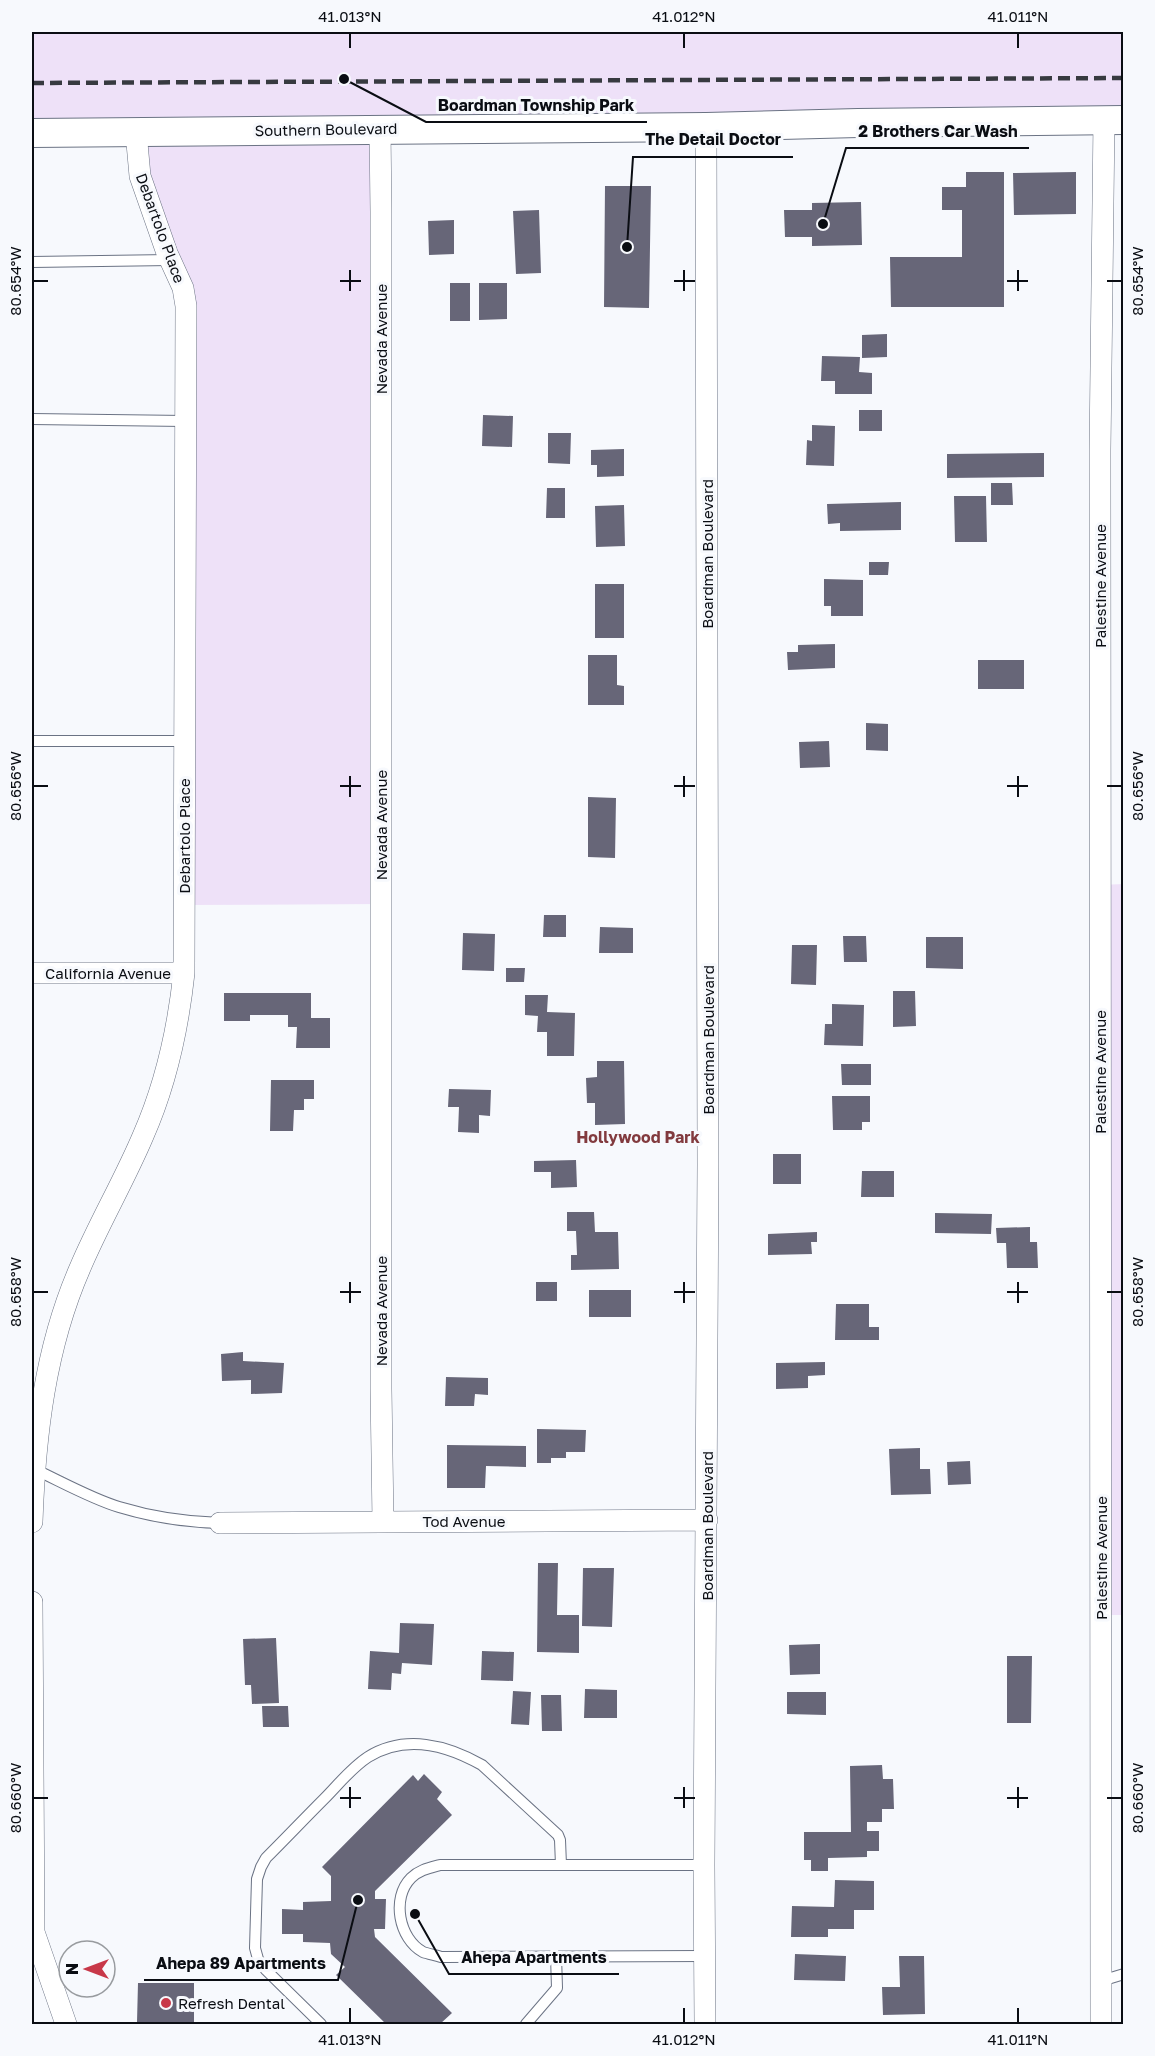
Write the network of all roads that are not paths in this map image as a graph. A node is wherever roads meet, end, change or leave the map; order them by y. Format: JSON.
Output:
{"nodes":[{"id":1,"x":1114,"y":120,"type":"edge"},
{"id":2,"x":706,"y":127,"type":"junction"},
{"id":3,"x":380,"y":129,"type":"junction"},
{"id":4,"x":136,"y":132,"type":"junction"},
{"id":5,"x":32,"y":133,"type":"edge"},
{"id":6,"x":170,"y":260,"type":"junction"},
{"id":7,"x":32,"y":262,"type":"edge"},
{"id":8,"x":32,"y":419,"type":"edge"},
{"id":9,"x":185,"y":421,"type":"junction"},
{"id":10,"x":32,"y":741,"type":"edge"},
{"id":11,"x":185,"y":741,"type":"junction"},
{"id":12,"x":32,"y":973,"type":"edge"},
{"id":13,"x":184,"y":973,"type":"junction"},
{"id":14,"x":33,"y":1455,"type":"edge"},
{"id":15,"x":707,"y":1520,"type":"junction"},
{"id":16,"x":383,"y":1521,"type":"junction"},
{"id":17,"x":32,"y":1522,"type":"edge"},
{"id":18,"x":220,"y":1523,"type":"joint"},
{"id":19,"x":32,"y":1602,"type":"edge"},
{"id":20,"x":32,"y":1658,"type":"edge"},
{"id":21,"x":561,"y":1865,"type":"junction"},
{"id":22,"x":704,"y":1865,"type":"junction"},
{"id":23,"x":33,"y":1932,"type":"edge"},
{"id":24,"x":556,"y":1956,"type":"junction"},
{"id":25,"x":704,"y":1956,"type":"junction"},
{"id":26,"x":1124,"y":1974,"type":"edge"},
{"id":27,"x":1101,"y":1981,"type":"junction"},
{"id":28,"x":66,"y":2025,"type":"edge"},
{"id":29,"x":321,"y":2025,"type":"edge"},
{"id":30,"x":526,"y":2025,"type":"edge"},
{"id":31,"x":705,"y":2025,"type":"edge"},
{"id":32,"x":1101,"y":2025,"type":"edge"}],
"edges":[{"from":1,"to":2,"type":"street","name":"Southern Boulevard"},
{"from":1,"to":27,"type":"street","name":"Palestine Avenue"},
{"from":2,"to":3,"type":"street","name":"Southern Boulevard"},
{"from":2,"to":15,"type":"street","name":"Boardman Boulevard"},
{"from":3,"to":4,"type":"street","name":"Southern Boulevard"},
{"from":3,"to":16,"type":"street","name":"Nevada Avenue"},
{"from":4,"to":5,"type":"street","name":"Southern Boulevard"},
{"from":4,"to":6,"type":"street","name":"Debartolo Place"},
{"from":6,"to":7,"type":"lane"},
{"from":6,"to":9,"type":"street","name":"Debartolo Place"},
{"from":8,"to":9,"type":"lane"},
{"from":9,"to":11,"type":"street","name":"Debartolo Place"},
{"from":10,"to":11,"type":"lane"},
{"from":11,"to":13,"type":"street","name":"Debartolo Place"},
{"from":12,"to":13,"type":"street","name":"California Avenue"},
{"from":13,"to":14,"type":"street","name":"Debartolo Place"},
{"from":14,"to":17,"type":"street","name":"Debartolo Place"},
{"from":14,"to":18,"type":"lane"},
{"from":15,"to":16,"type":"street","name":"Tod Avenue"},
{"from":15,"to":22,"type":"street","name":"Boardman Boulevard"},
{"from":16,"to":18,"type":"street","name":"Tod Avenue"},
{"from":19,"to":20,"type":"street"},
{"from":20,"to":23,"type":"street"},
{"from":21,"to":22,"type":"lane"},
{"from":21,"to":24,"type":"lane"},
{"from":21,"to":29,"type":"lane"},
{"from":22,"to":25,"type":"street","name":"Boardman Boulevard"},
{"from":23,"to":28,"type":"street"},
{"from":24,"to":25,"type":"lane"},
{"from":24,"to":30,"type":"lane"},
{"from":25,"to":31,"type":"street","name":"Boardman Boulevard"},
{"from":26,"to":27,"type":"lane"},
{"from":27,"to":32,"type":"street","name":"Palestine Avenue"}]}
